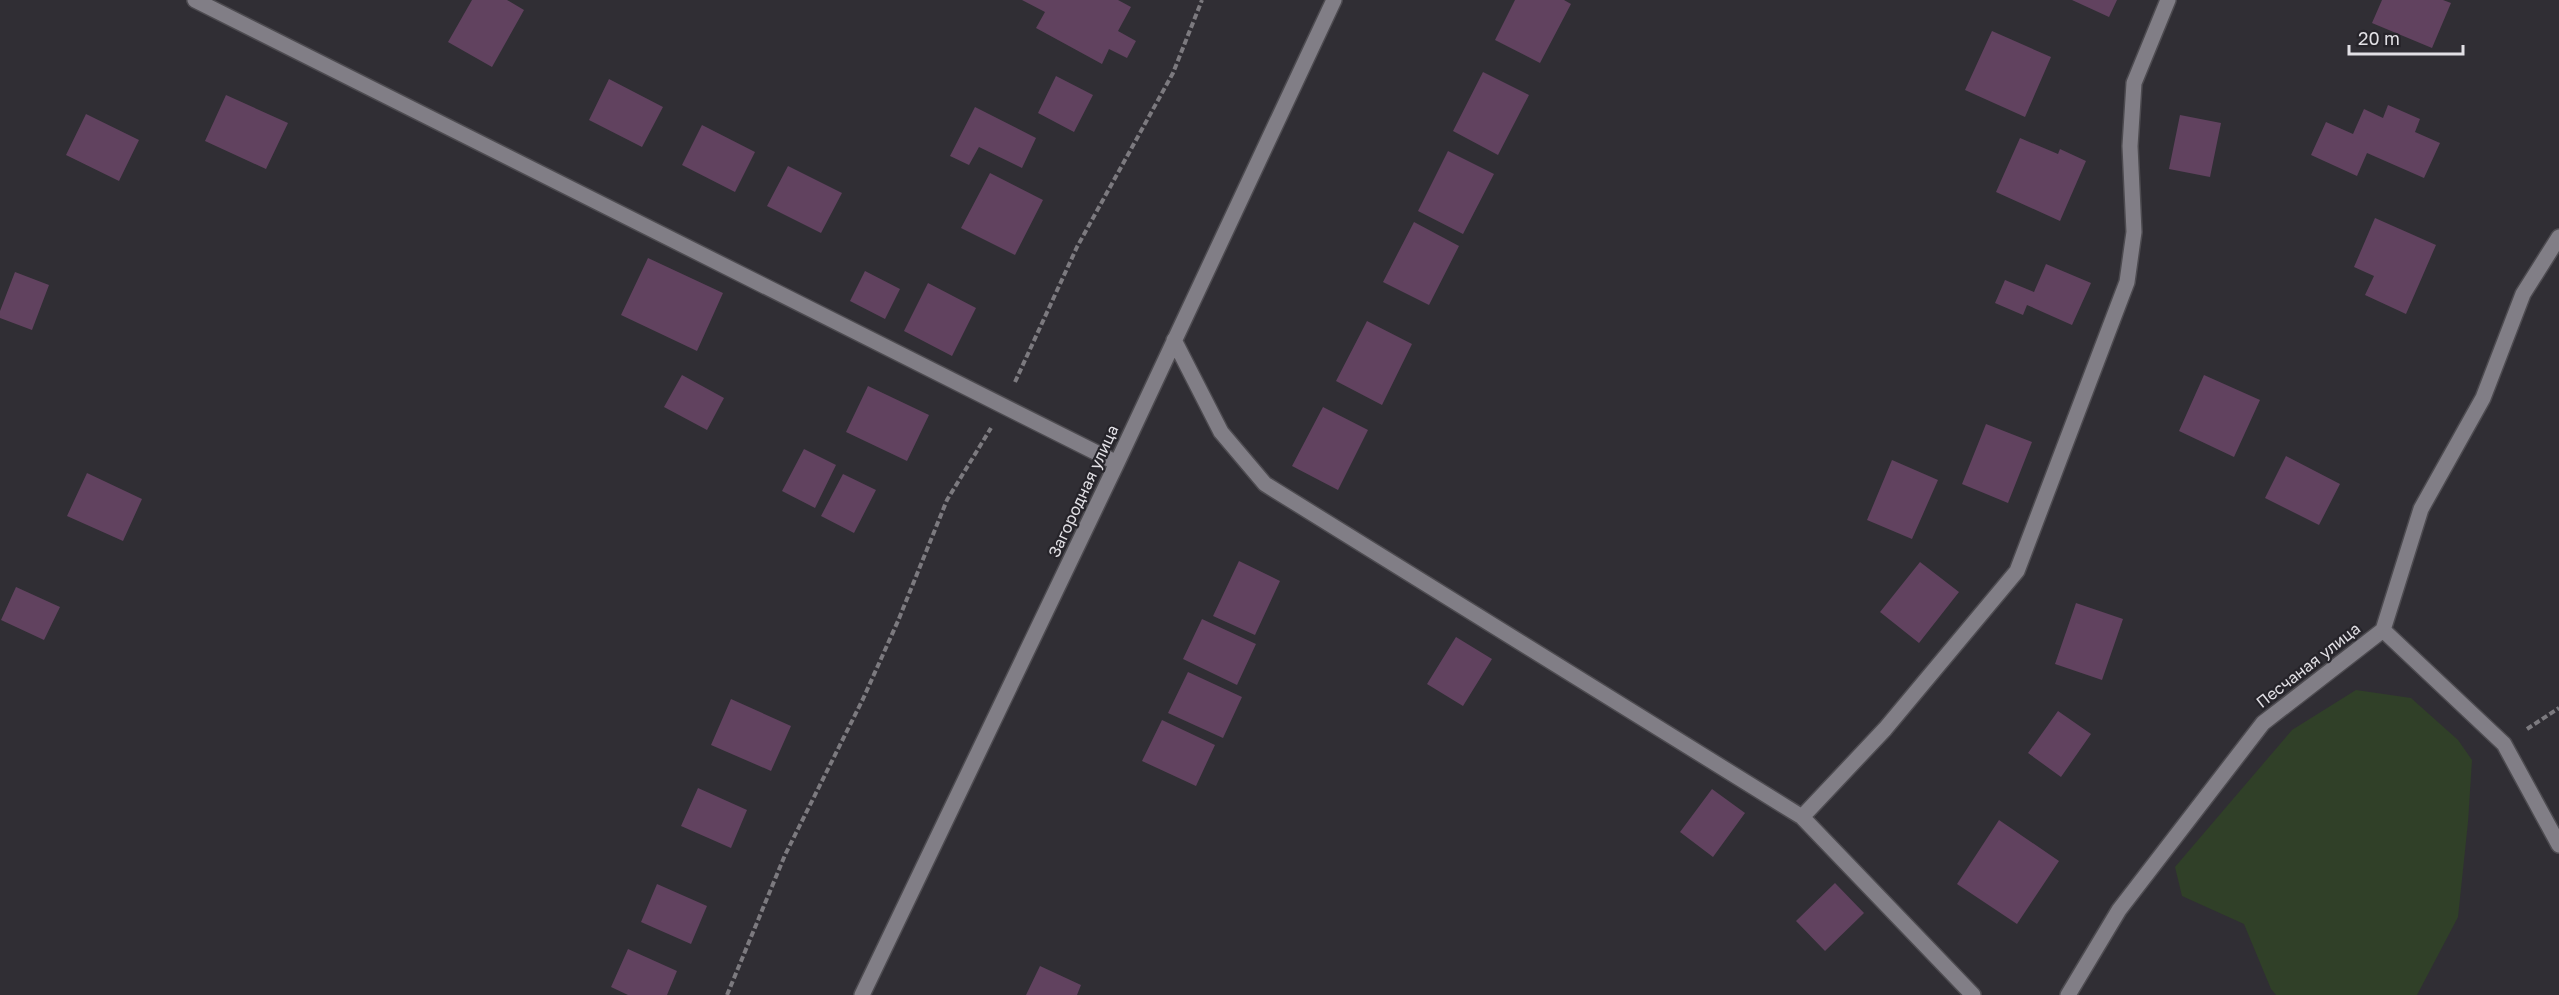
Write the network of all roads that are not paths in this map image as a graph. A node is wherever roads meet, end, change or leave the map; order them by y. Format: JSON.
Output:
{"nodes":[{"id":1,"x":1334,"y":0,"type":"edge"},
{"id":2,"x":2168,"y":0,"type":"edge"},
{"id":3,"x":204,"y":2,"type":"edge"},
{"id":4,"x":2559,"y":237,"type":"edge"},
{"id":5,"x":1174,"y":340,"type":"junction"},
{"id":6,"x":1117,"y":463,"type":"junction"},
{"id":7,"x":2383,"y":630,"type":"junction"},
{"id":8,"x":1802,"y":817,"type":"junction"},
{"id":9,"x":2559,"y":845,"type":"edge"},
{"id":10,"x":862,"y":995,"type":"edge"},
{"id":11,"x":1973,"y":995,"type":"edge"},
{"id":12,"x":2068,"y":995,"type":"edge"}],
"edges":[{"from":1,"to":5,"type":"street","name":"Загородная улица"},
{"from":2,"to":8,"type":"street"},
{"from":3,"to":6,"type":"street"},
{"from":4,"to":7,"type":"street","name":"Песчаная улица"},
{"from":5,"to":6,"type":"street","name":"Загородная улица"},
{"from":5,"to":8,"type":"street"},
{"from":6,"to":10,"type":"street","name":"Загородная улица"},
{"from":7,"to":9,"type":"street"},
{"from":7,"to":12,"type":"street","name":"Песчаная улица"},
{"from":8,"to":11,"type":"street"}]}
